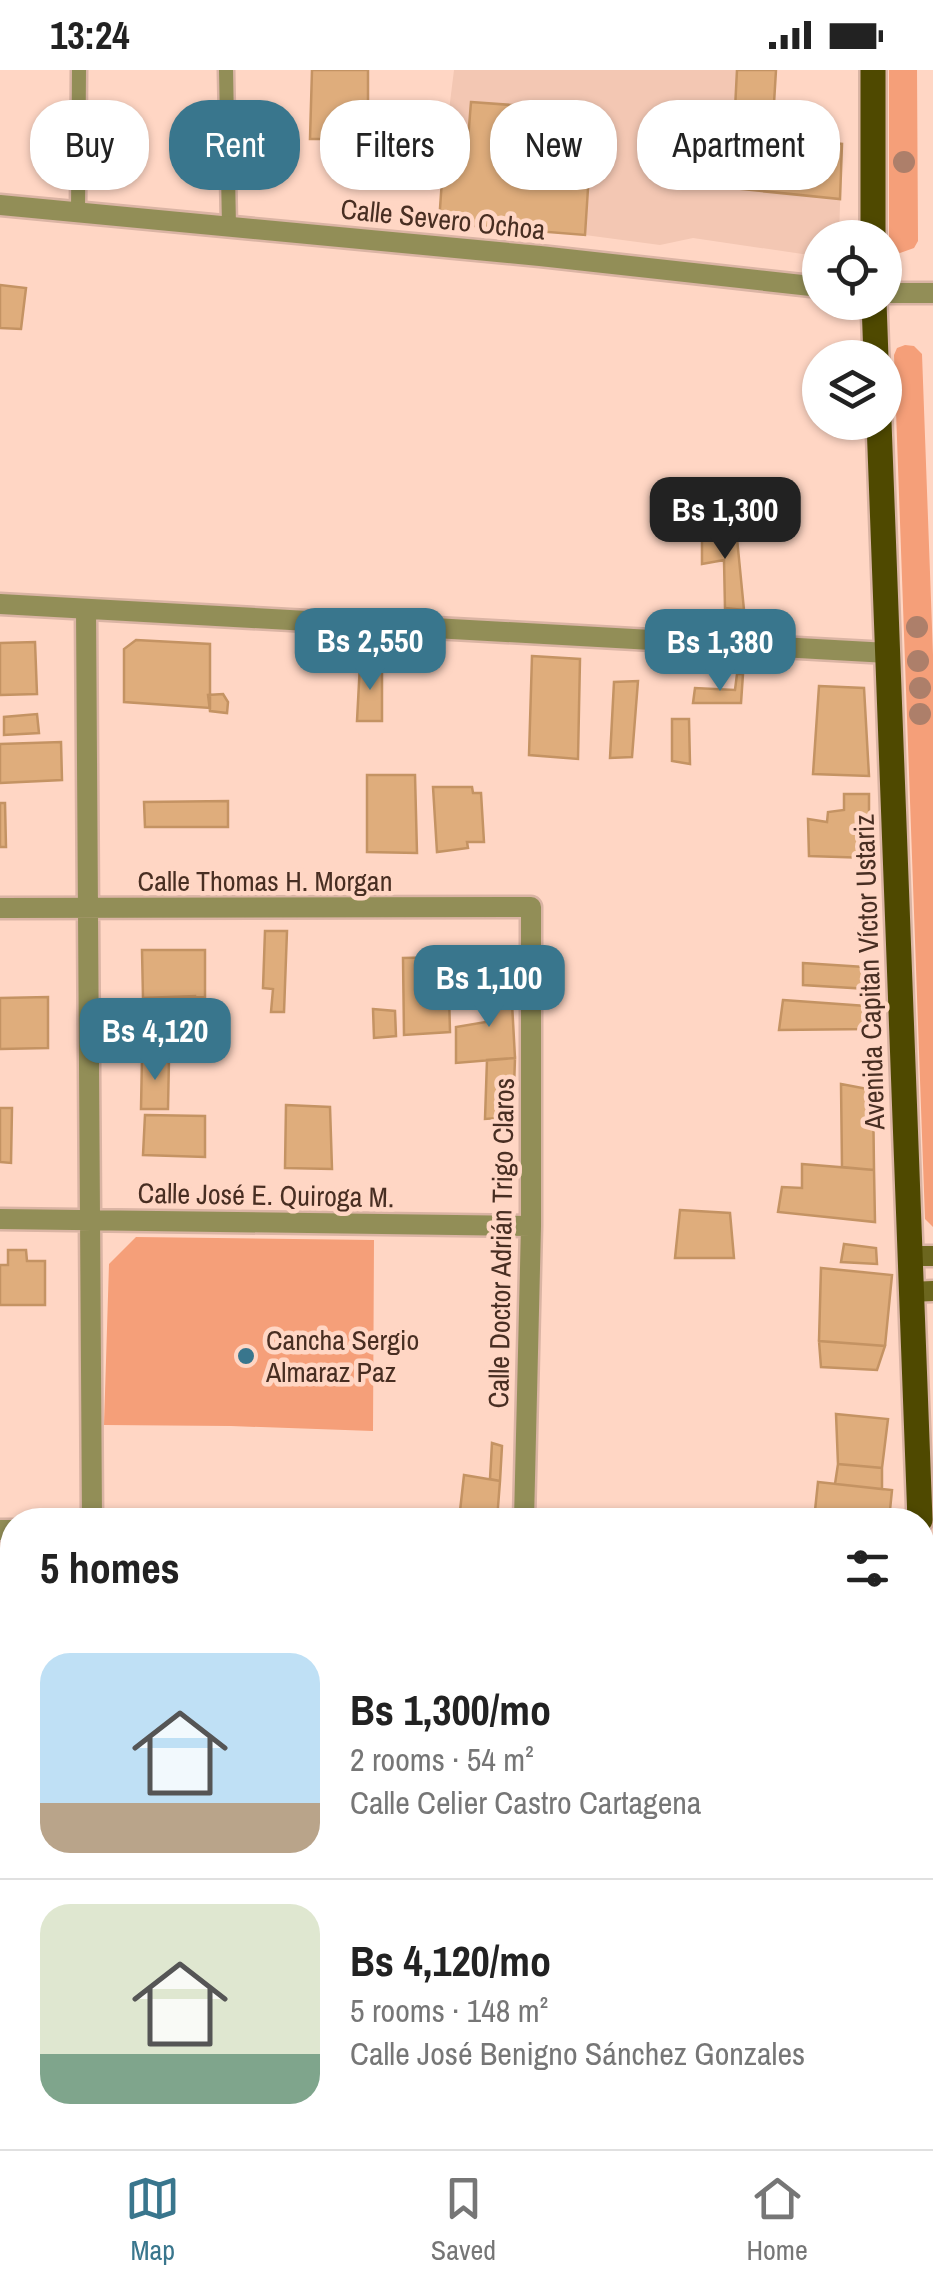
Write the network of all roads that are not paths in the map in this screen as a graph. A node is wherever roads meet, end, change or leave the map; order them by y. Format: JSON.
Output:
{"nodes":[{"id":1,"x":79,"y":70,"type":"edge"},
{"id":2,"x":226,"y":70,"type":"edge"},
{"id":3,"x":873,"y":70,"type":"edge"},
{"id":4,"x":0,"y":204,"type":"edge"},
{"id":5,"x":78,"y":212,"type":"junction"},
{"id":6,"x":873,"y":220,"type":"edge"},
{"id":7,"x":230,"y":226,"type":"junction"},
{"id":8,"x":802,"y":285,"type":"edge"},
{"id":9,"x":933,"y":292,"type":"edge"},
{"id":10,"x":902,"y":293,"type":"edge"},
{"id":11,"x":879,"y":440,"type":"edge"},
{"id":12,"x":0,"y":604,"type":"edge"},
{"id":13,"x":86,"y":609,"type":"junction"},
{"id":14,"x":888,"y":653,"type":"junction"},
{"id":15,"x":0,"y":908,"type":"edge"},
{"id":16,"x":531,"y":908,"type":"joint"},
{"id":17,"x":87,"y":909,"type":"junction"},
{"id":18,"x":0,"y":1219,"type":"edge"},
{"id":19,"x":91,"y":1220,"type":"junction"},
{"id":20,"x":531,"y":1226,"type":"junction"},
{"id":21,"x":921,"y":1256,"type":"edge"},
{"id":22,"x":922,"y":1291,"type":"edge"},
{"id":23,"x":92,"y":1508,"type":"edge"},
{"id":24,"x":524,"y":1508,"type":"edge"},
{"id":25,"x":920,"y":1508,"type":"edge"}],
"edges":[{"from":1,"to":5,"type":"lane"},
{"from":2,"to":7,"type":"lane"},
{"from":3,"to":6,"type":"main road"},
{"from":4,"to":5,"type":"street","name":"Calle Severo Ochoa"},
{"from":5,"to":7,"type":"street","name":"Calle Severo Ochoa"},
{"from":7,"to":8,"type":"street","name":"Calle Severo Ochoa"},
{"from":9,"to":10,"type":"street"},
{"from":11,"to":14,"type":"main road","name":"Avenida Capitan Víctor Ustariz"},
{"from":12,"to":13,"type":"street"},
{"from":13,"to":14,"type":"street"},
{"from":13,"to":17,"type":"street"},
{"from":14,"to":21,"type":"main road","name":"Avenida Capitan Víctor Ustariz"},
{"from":15,"to":17,"type":"street","name":"Calle Thomas H. Morgan"},
{"from":16,"to":17,"type":"street","name":"Calle Thomas H. Morgan"},
{"from":16,"to":20,"type":"street","name":"Calle Doctor Adrián Trigo Claros"},
{"from":17,"to":19,"type":"street"},
{"from":18,"to":19,"type":"street","name":"Calle José E. Quiroga M."},
{"from":19,"to":20,"type":"street","name":"Calle José E. Quiroga M."},
{"from":19,"to":23,"type":"street"},
{"from":20,"to":24,"type":"street","name":"Calle Doctor Adrián Trigo Claros"},
{"from":21,"to":22,"type":"main road","name":"Avenida Capitan Víctor Ustariz"},
{"from":22,"to":25,"type":"main road","name":"Avenida Capitan Víctor Ustariz"}]}
